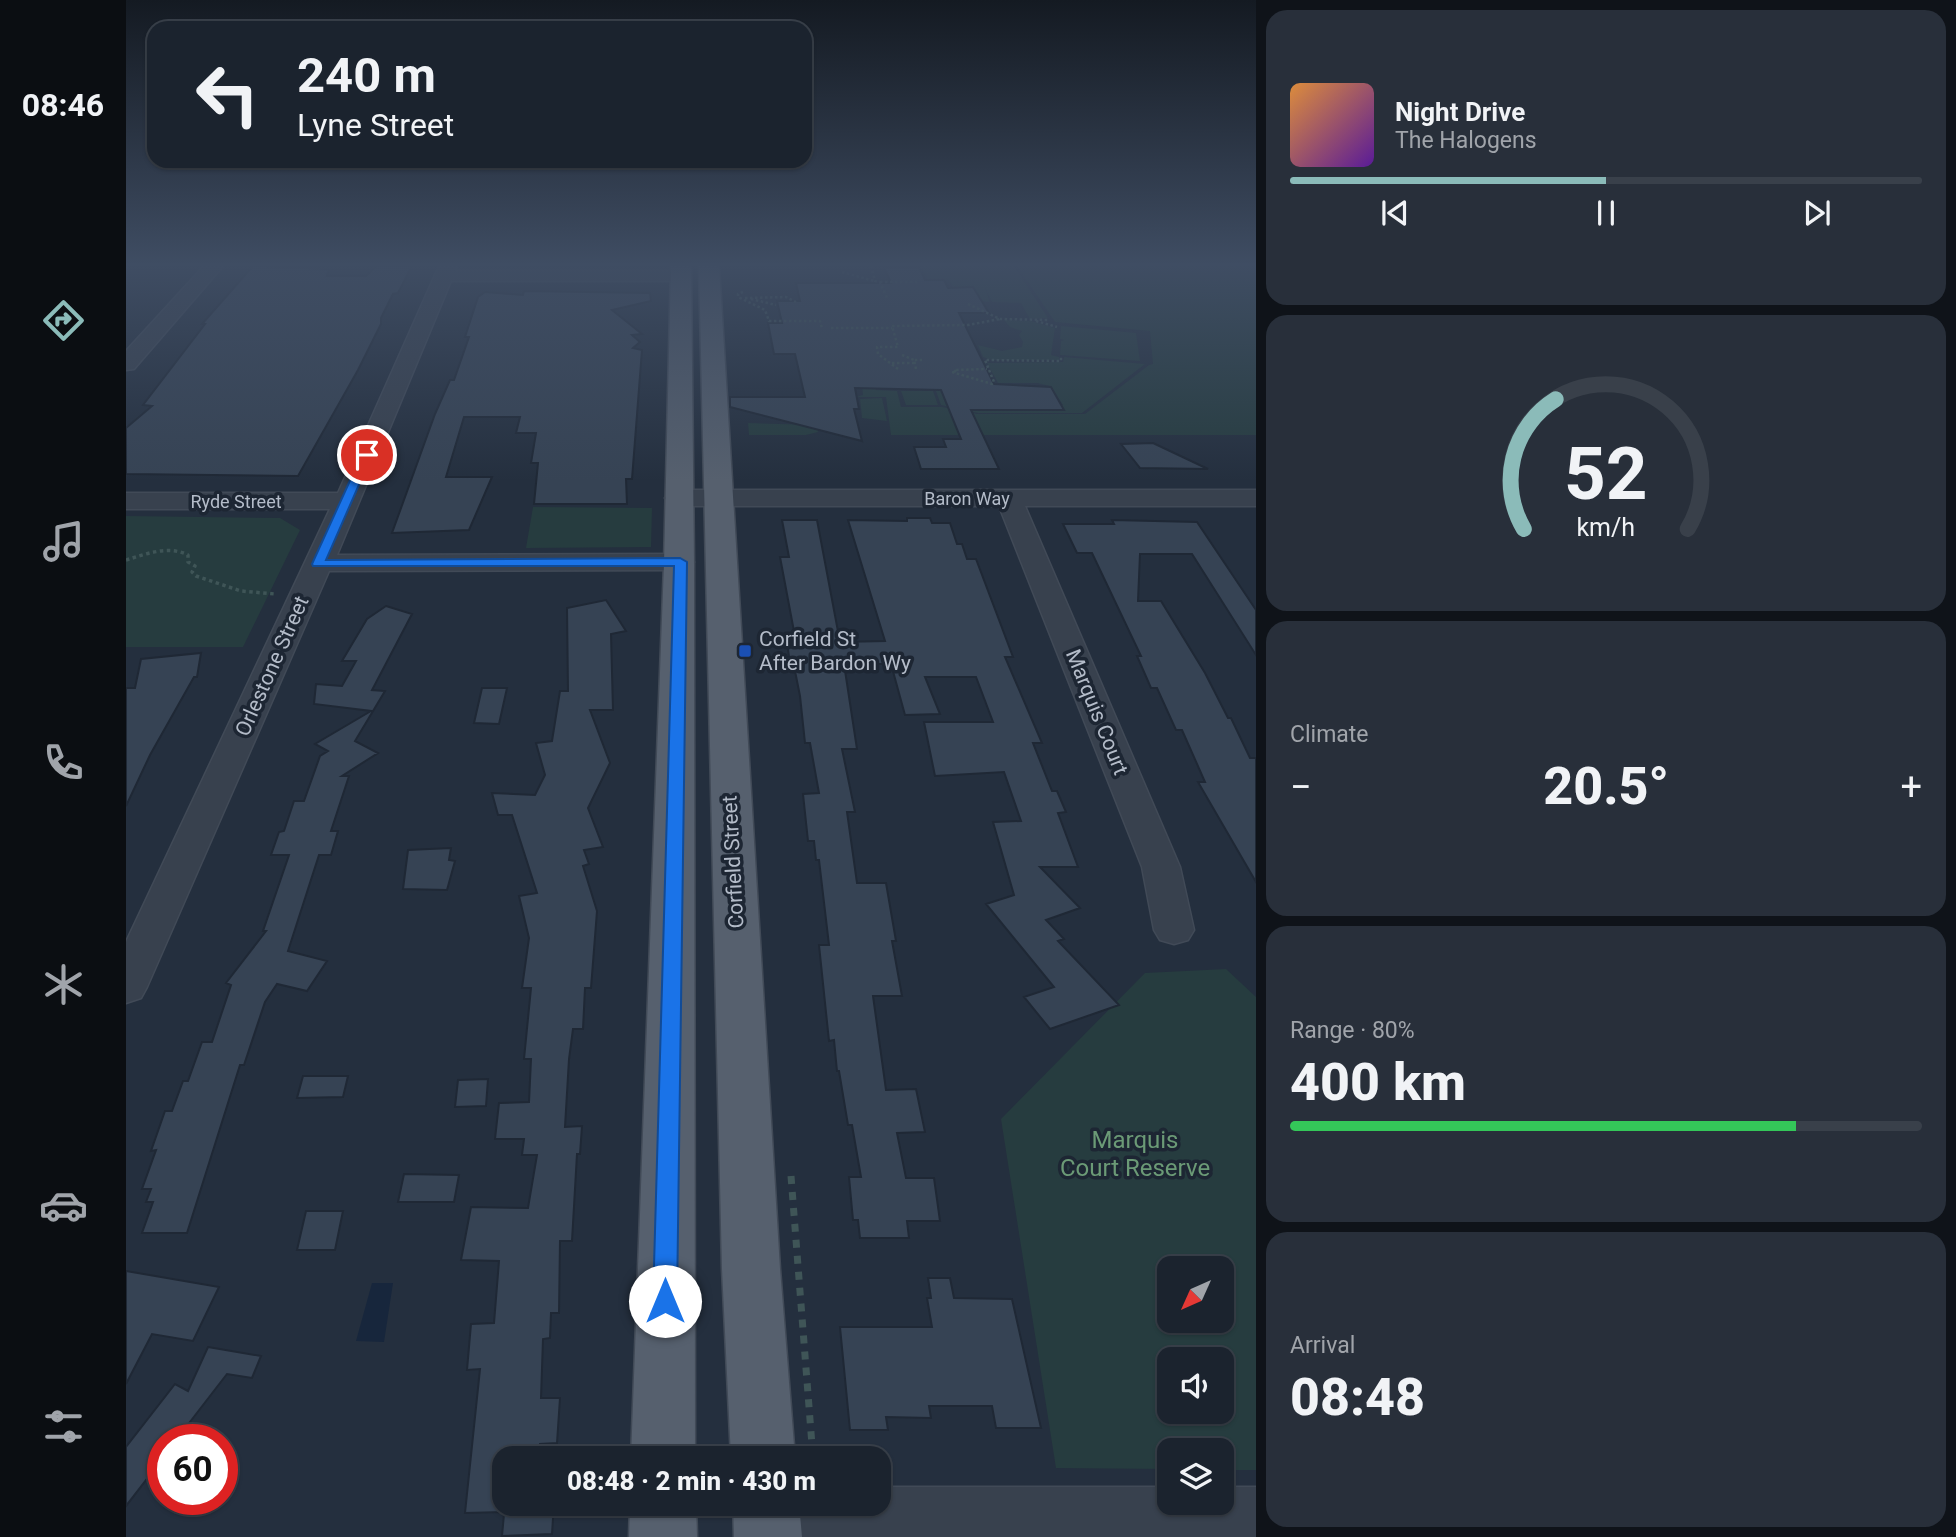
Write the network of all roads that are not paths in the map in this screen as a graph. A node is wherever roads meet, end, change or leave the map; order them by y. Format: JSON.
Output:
{"nodes":[{"id":1,"x":150,"y":338,"type":"edge"},
{"id":2,"x":417,"y":338,"type":"edge"},
{"id":3,"x":686,"y":338,"type":"edge"},
{"id":4,"x":699,"y":338,"type":"edge"},
{"id":5,"x":126,"y":364,"type":"edge"},
{"id":6,"x":678,"y":498,"type":"junction"},
{"id":7,"x":720,"y":498,"type":"junction"},
{"id":8,"x":1009,"y":498,"type":"junction"},
{"id":9,"x":1256,"y":498,"type":"edge"},
{"id":10,"x":126,"y":501,"type":"edge"},
{"id":11,"x":347,"y":501,"type":"junction"},
{"id":12,"x":680,"y":562,"type":"junction"},
{"id":13,"x":318,"y":564,"type":"junction"},
{"id":14,"x":1174,"y":930,"type":"dead end"},
{"id":15,"x":126,"y":987,"type":"edge"},
{"id":16,"x":663,"y":1446,"type":"edge"},
{"id":17,"x":763,"y":1446,"type":"edge"},
{"id":18,"x":891,"y":1507,"type":"edge"},
{"id":19,"x":663,"y":1516,"type":"edge"},
{"id":20,"x":1256,"y":1517,"type":"edge"},
{"id":21,"x":663,"y":1537,"type":"edge"}],
"edges":[{"from":1,"to":5,"type":"street"},
{"from":2,"to":11,"type":"street","name":"Orlestone Street"},
{"from":3,"to":6,"type":"main road"},
{"from":4,"to":7,"type":"main road","name":"Corfield Street"},
{"from":6,"to":7,"type":"street","name":"Baron Way"},
{"from":6,"to":12,"type":"main road"},
{"from":7,"to":8,"type":"street","name":"Baron Way"},
{"from":7,"to":17,"type":"main road","name":"Corfield Street"},
{"from":8,"to":9,"type":"street","name":"Baron Way"},
{"from":8,"to":14,"type":"street","name":"Marquis Court"},
{"from":10,"to":11,"type":"street","name":"Ryde Street"},
{"from":11,"to":13,"type":"street","name":"Orlestone Street"},
{"from":12,"to":13,"type":"street"},
{"from":12,"to":16,"type":"main road"},
{"from":13,"to":15,"type":"street","name":"Orlestone Street"},
{"from":18,"to":20,"type":"street"},
{"from":19,"to":21,"type":"main road"}]}
